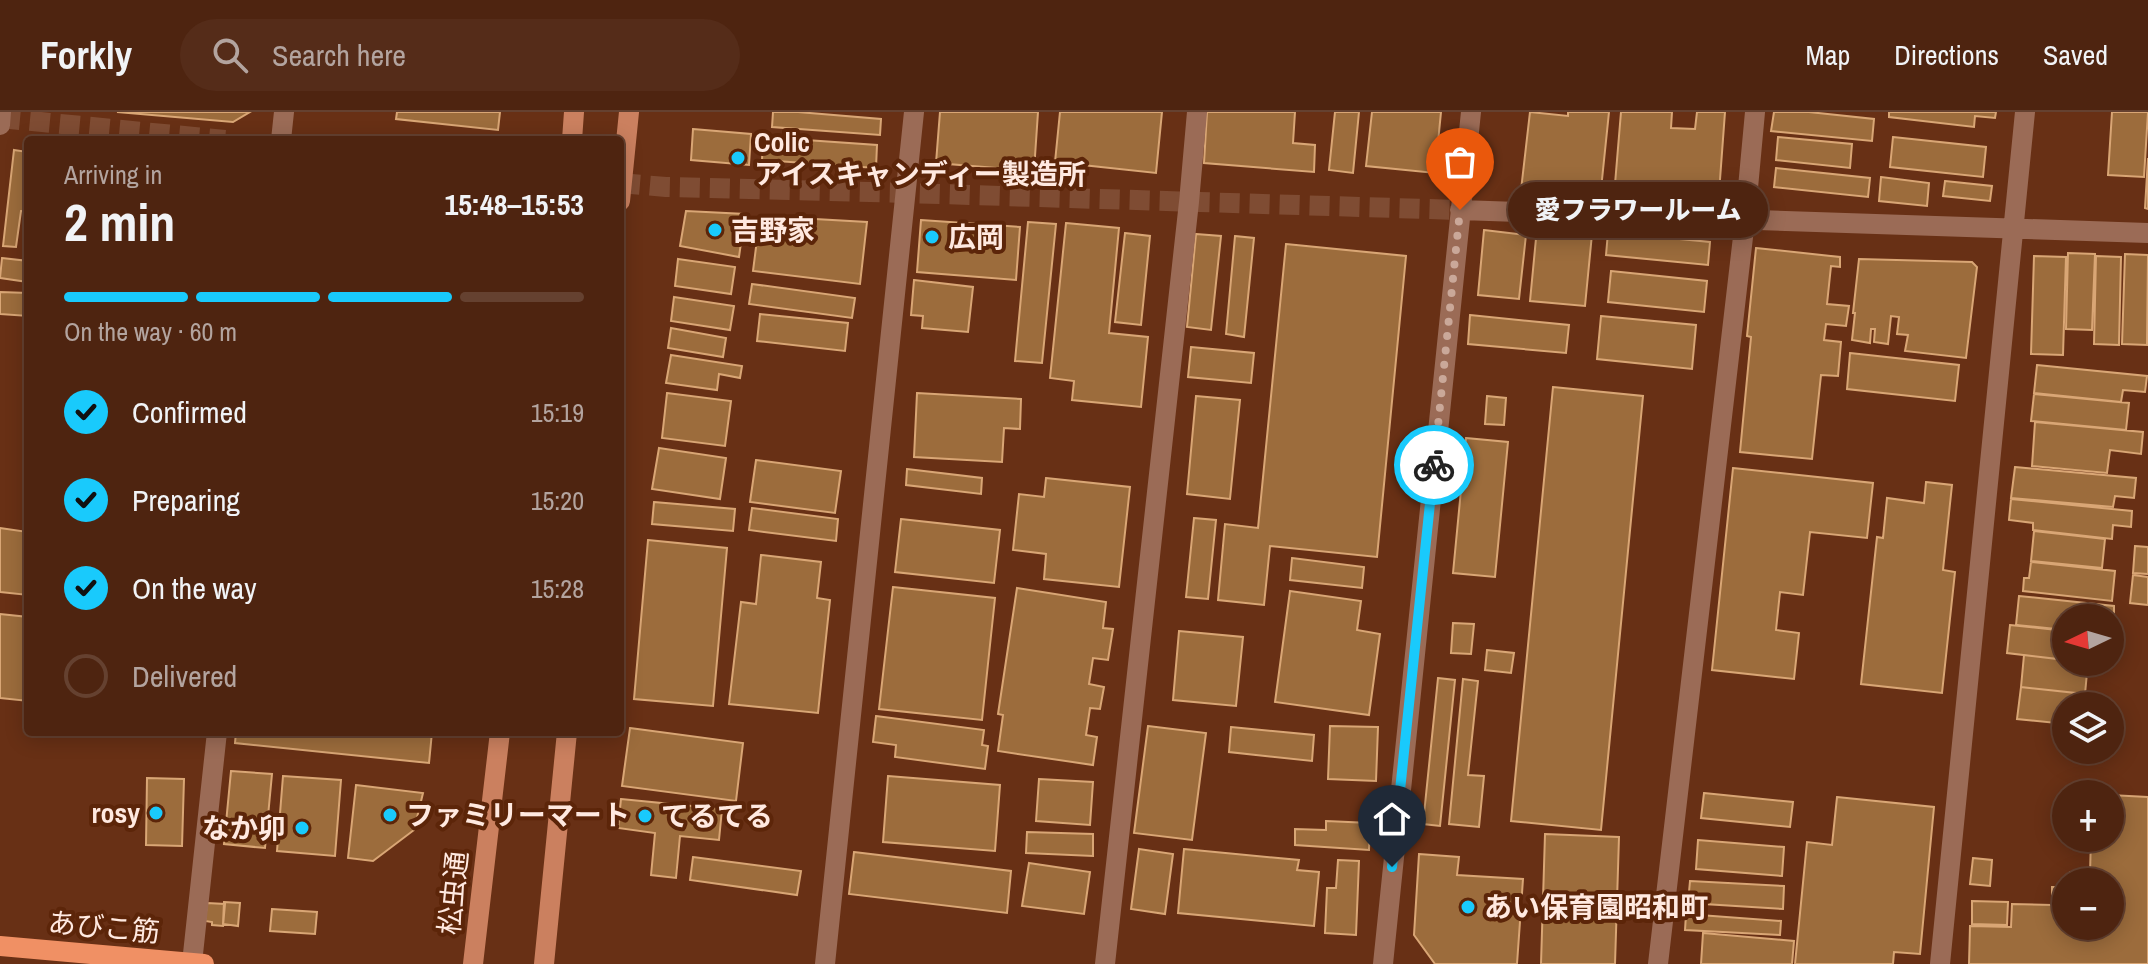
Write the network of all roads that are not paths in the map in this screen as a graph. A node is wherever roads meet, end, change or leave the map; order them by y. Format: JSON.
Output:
{"nodes":[{"id":1,"x":1,"y":112,"type":"edge"},
{"id":2,"x":284,"y":112,"type":"edge"},
{"id":3,"x":574,"y":112,"type":"edge"},
{"id":4,"x":629,"y":112,"type":"edge"},
{"id":5,"x":914,"y":112,"type":"edge"},
{"id":6,"x":1197,"y":112,"type":"edge"},
{"id":7,"x":1471,"y":112,"type":"edge"},
{"id":8,"x":1755,"y":112,"type":"edge"},
{"id":9,"x":2025,"y":112,"type":"edge"},
{"id":10,"x":0,"y":125,"type":"edge"},
{"id":11,"x":281,"y":136,"type":"edge"},
{"id":12,"x":572,"y":136,"type":"edge"},
{"id":13,"x":624,"y":161,"type":"edge"},
{"id":14,"x":1460,"y":210,"type":"junction"},
{"id":15,"x":1745,"y":220,"type":"junction"},
{"id":16,"x":2013,"y":228,"type":"junction"},
{"id":17,"x":2148,"y":233,"type":"edge"},
{"id":18,"x":217,"y":736,"type":"edge"},
{"id":19,"x":500,"y":736,"type":"edge"},
{"id":20,"x":567,"y":736,"type":"edge"},
{"id":21,"x":0,"y":946,"type":"edge"},
{"id":22,"x":192,"y":963,"type":"edge"},
{"id":23,"x":204,"y":964,"type":"edge"},
{"id":24,"x":473,"y":964,"type":"edge"},
{"id":25,"x":544,"y":964,"type":"edge"},
{"id":26,"x":825,"y":964,"type":"edge"},
{"id":27,"x":1105,"y":964,"type":"edge"},
{"id":28,"x":1383,"y":964,"type":"edge"},
{"id":29,"x":1658,"y":964,"type":"edge"},
{"id":30,"x":1940,"y":964,"type":"edge"}],
"edges":[{"from":1,"to":10,"type":"street"},
{"from":2,"to":11,"type":"street"},
{"from":3,"to":12,"type":"street"},
{"from":4,"to":13,"type":"street"},
{"from":5,"to":26,"type":"street"},
{"from":6,"to":27,"type":"street"},
{"from":7,"to":14,"type":"street"},
{"from":8,"to":15,"type":"street"},
{"from":9,"to":16,"type":"street"},
{"from":14,"to":15,"type":"street"},
{"from":14,"to":28,"type":"street"},
{"from":15,"to":16,"type":"street"},
{"from":15,"to":29,"type":"street"},
{"from":16,"to":17,"type":"street"},
{"from":16,"to":30,"type":"street"},
{"from":18,"to":22,"type":"street"},
{"from":19,"to":24,"type":"street","name":"松虫通"},
{"from":20,"to":25,"type":"street"},
{"from":21,"to":22,"type":"main road","name":"あびこ筋"},
{"from":22,"to":23,"type":"main road","name":"あびこ筋"}]}
